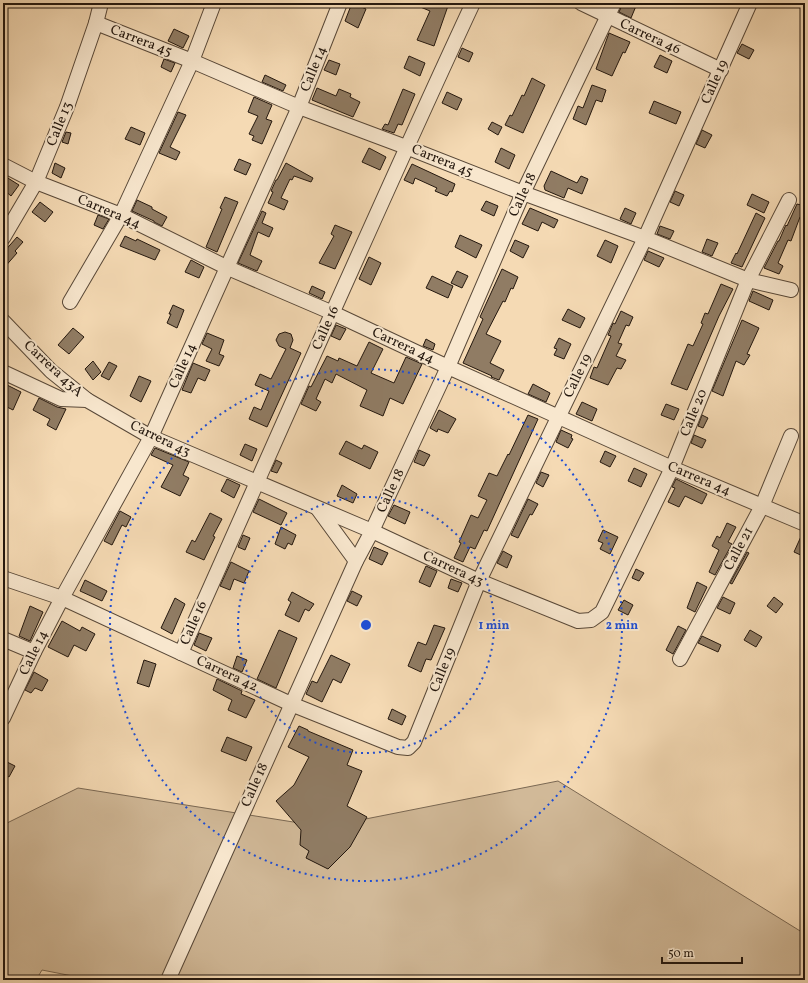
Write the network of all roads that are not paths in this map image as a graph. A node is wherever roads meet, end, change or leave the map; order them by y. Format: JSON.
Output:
{"nodes":[{"id":1,"x":101,"y":3,"type":"edge"},
{"id":2,"x":214,"y":3,"type":"edge"},
{"id":3,"x":340,"y":3,"type":"edge"},
{"id":4,"x":473,"y":3,"type":"edge"},
{"id":5,"x":581,"y":3,"type":"edge"},
{"id":6,"x":614,"y":3,"type":"edge"},
{"id":7,"x":750,"y":3,"type":"edge"},
{"id":8,"x":608,"y":17,"type":"junction"},
{"id":9,"x":96,"y":23,"type":"junction"},
{"id":10,"x":192,"y":61,"type":"junction"},
{"id":11,"x":721,"y":70,"type":"junction"},
{"id":12,"x":299,"y":107,"type":"junction"},
{"id":13,"x":406,"y":147,"type":"junction"},
{"id":14,"x":3,"y":165,"type":"edge"},
{"id":15,"x":36,"y":182,"type":"junction"},
{"id":16,"x":523,"y":194,"type":"junction"},
{"id":17,"x":789,"y":200,"type":"dead end"},
{"id":18,"x":121,"y":215,"type":"junction"},
{"id":19,"x":3,"y":238,"type":"edge"},
{"id":20,"x":645,"y":238,"type":"junction"},
{"id":21,"x":228,"y":268,"type":"junction"},
{"id":22,"x":748,"y":280,"type":"junction"},
{"id":23,"x":791,"y":290,"type":"dead end"},
{"id":24,"x":70,"y":302,"type":"dead end"},
{"id":25,"x":333,"y":313,"type":"junction"},
{"id":26,"x":3,"y":321,"type":"edge"},
{"id":27,"x":448,"y":366,"type":"junction"},
{"id":28,"x":3,"y":372,"type":"edge"},
{"id":29,"x":87,"y":400,"type":"junction"},
{"id":30,"x":559,"y":416,"type":"junction"},
{"id":31,"x":792,"y":436,"type":"dead end"},
{"id":32,"x":151,"y":437,"type":"junction"},
{"id":33,"x":672,"y":468,"type":"junction"},
{"id":34,"x":257,"y":482,"type":"junction"},
{"id":35,"x":762,"y":506,"type":"junction"},
{"id":36,"x":318,"y":508,"type":"junction"},
{"id":37,"x":805,"y":524,"type":"edge"},
{"id":38,"x":372,"y":531,"type":"junction"},
{"id":39,"x":356,"y":561,"type":"junction"},
{"id":40,"x":3,"y":578,"type":"edge"},
{"id":41,"x":479,"y":581,"type":"junction"},
{"id":42,"x":62,"y":598,"type":"junction"},
{"id":43,"x":591,"y":620,"type":"joint"},
{"id":44,"x":3,"y":639,"type":"edge"},
{"id":45,"x":34,"y":652,"type":"junction"},
{"id":46,"x":180,"y":653,"type":"junction"},
{"id":47,"x":680,"y":659,"type":"dead end"},
{"id":48,"x":291,"y":704,"type":"junction"},
{"id":49,"x":3,"y":718,"type":"edge"},
{"id":50,"x":408,"y":748,"type":"joint"},
{"id":51,"x":168,"y":980,"type":"edge"}],
"edges":[{"from":1,"to":9,"type":"street","name":"Calle 13"},
{"from":2,"to":10,"type":"street"},
{"from":3,"to":12,"type":"street","name":"Calle 14"},
{"from":4,"to":13,"type":"street","name":"Calle 16"},
{"from":5,"to":8,"type":"street","name":"Carrera 46"},
{"from":6,"to":8,"type":"street","name":"Calle 18"},
{"from":7,"to":11,"type":"street","name":"Calle 19"},
{"from":8,"to":11,"type":"street","name":"Carrera 46"},
{"from":8,"to":16,"type":"street","name":"Calle 18"},
{"from":9,"to":10,"type":"street","name":"Carrera 45"},
{"from":9,"to":15,"type":"street","name":"Calle 13"},
{"from":10,"to":12,"type":"street","name":"Carrera 45"},
{"from":10,"to":18,"type":"street"},
{"from":11,"to":20,"type":"street","name":"Calle 19"},
{"from":12,"to":13,"type":"street","name":"Carrera 45"},
{"from":12,"to":21,"type":"street","name":"Calle 14"},
{"from":13,"to":16,"type":"street","name":"Carrera 45"},
{"from":13,"to":25,"type":"street","name":"Calle 16"},
{"from":14,"to":15,"type":"street","name":"Carrera 44"},
{"from":15,"to":18,"type":"street","name":"Carrera 44"},
{"from":15,"to":19,"type":"street","name":"Calle 13"},
{"from":16,"to":20,"type":"street","name":"Carrera 45"},
{"from":16,"to":27,"type":"street","name":"Calle 18"},
{"from":17,"to":22,"type":"street","name":"Calle 20"},
{"from":18,"to":21,"type":"street","name":"Carrera 44"},
{"from":18,"to":24,"type":"street"},
{"from":20,"to":22,"type":"street","name":"Carrera 45"},
{"from":20,"to":30,"type":"street","name":"Calle 19"},
{"from":21,"to":25,"type":"street","name":"Carrera 44"},
{"from":21,"to":32,"type":"street","name":"Calle 14"},
{"from":22,"to":23,"type":"street","name":"Carrera 45"},
{"from":22,"to":33,"type":"street","name":"Calle 20"},
{"from":25,"to":27,"type":"street","name":"Carrera 44"},
{"from":25,"to":34,"type":"street","name":"Calle 16"},
{"from":26,"to":29,"type":"street","name":"Carrera 43A"},
{"from":27,"to":30,"type":"street","name":"Carrera 44"},
{"from":27,"to":38,"type":"street","name":"Calle 18"},
{"from":28,"to":29,"type":"street","name":"Carrera 43"},
{"from":29,"to":32,"type":"street","name":"Carrera 43"},
{"from":30,"to":33,"type":"street","name":"Carrera 44"},
{"from":30,"to":41,"type":"street","name":"Calle 19"},
{"from":31,"to":35,"type":"street","name":"Calle 21"},
{"from":32,"to":34,"type":"street","name":"Carrera 43"},
{"from":32,"to":42,"type":"street","name":"Calle 14"},
{"from":33,"to":35,"type":"street","name":"Carrera 44"},
{"from":33,"to":43,"type":"street","name":"Calle 20"},
{"from":34,"to":36,"type":"street","name":"Carrera 43"},
{"from":34,"to":46,"type":"street","name":"Calle 16"},
{"from":35,"to":37,"type":"street","name":"Carrera 44"},
{"from":35,"to":47,"type":"street","name":"Calle 21"},
{"from":36,"to":38,"type":"street","name":"Carrera 43"},
{"from":36,"to":39,"type":"street"},
{"from":38,"to":39,"type":"street","name":"Calle 18"},
{"from":38,"to":41,"type":"street","name":"Carrera 43"},
{"from":39,"to":48,"type":"street","name":"Calle 18"},
{"from":40,"to":42,"type":"street","name":"Carrera 42"},
{"from":41,"to":43,"type":"street","name":"Carrera 43"},
{"from":41,"to":50,"type":"street","name":"Calle 19"},
{"from":42,"to":45,"type":"street","name":"Calle 14"},
{"from":42,"to":46,"type":"street","name":"Carrera 42"},
{"from":44,"to":45,"type":"street"},
{"from":45,"to":49,"type":"street","name":"Calle 14"},
{"from":46,"to":48,"type":"street","name":"Carrera 42"},
{"from":48,"to":50,"type":"street","name":"Carrera 42"},
{"from":48,"to":51,"type":"street","name":"Calle 18"}]}
